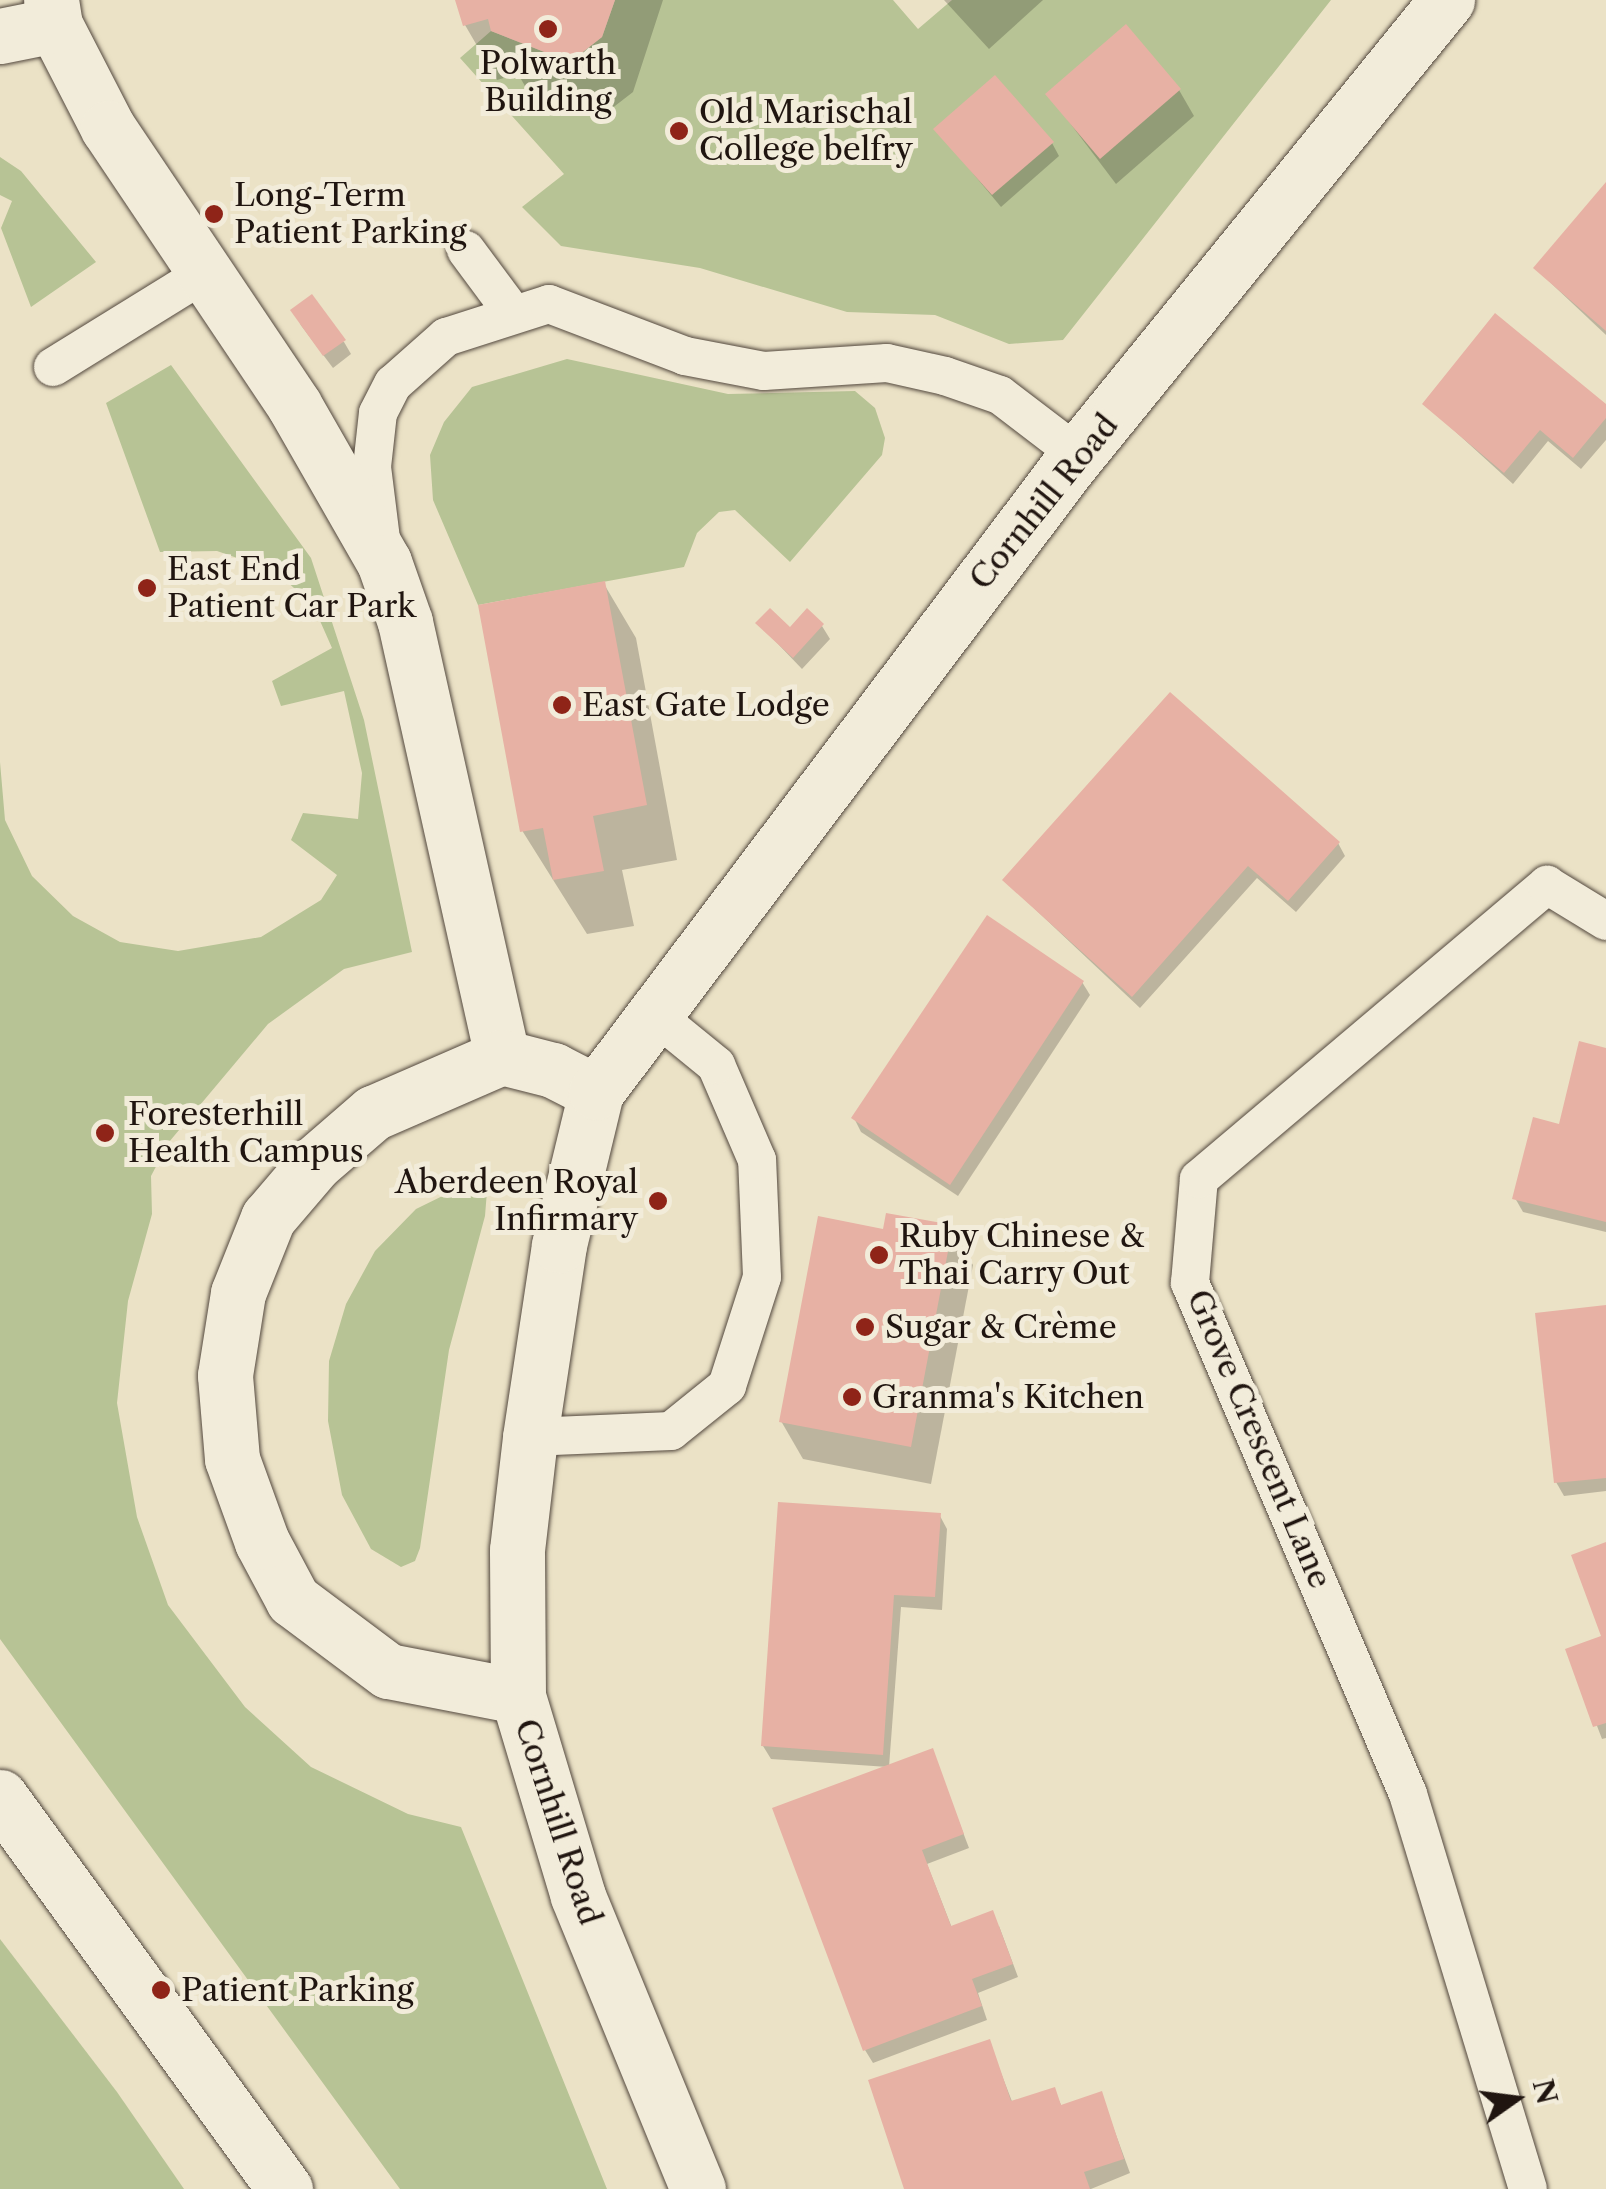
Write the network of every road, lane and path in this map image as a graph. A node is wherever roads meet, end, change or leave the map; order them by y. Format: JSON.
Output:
{"nodes":[{"id":1,"x":1447,"y":0,"type":"edge"},
{"id":2,"x":53,"y":13,"type":"edge"},
{"id":3,"x":0,"y":36,"type":"edge"},
{"id":4,"x":466,"y":250,"type":"dead end"},
{"id":5,"x":205,"y":273,"type":"junction"},
{"id":6,"x":512,"y":312,"type":"junction"},
{"id":7,"x":53,"y":367,"type":"dead end"},
{"id":8,"x":1081,"y":457,"type":"junction"},
{"id":9,"x":384,"y":562,"type":"junction"},
{"id":10,"x":1606,"y":921,"type":"edge"},
{"id":11,"x":652,"y":1012,"type":"junction"},
{"id":12,"x":502,"y":1057,"type":"junction"},
{"id":13,"x":596,"y":1092,"type":"junction"},
{"id":14,"x":530,"y":1437,"type":"junction"},
{"id":15,"x":518,"y":1696,"type":"junction"},
{"id":16,"x":0,"y":1797,"type":"edge"},
{"id":17,"x":286,"y":2189,"type":"edge"},
{"id":18,"x":698,"y":2189,"type":"edge"},
{"id":19,"x":1528,"y":2189,"type":"edge"}],
"edges":[{"from":1,"to":8,"type":"street","name":"Cornhill Road"},
{"from":2,"to":3,"type":"street"},
{"from":2,"to":5,"type":"street"},
{"from":4,"to":6,"type":"lane"},
{"from":5,"to":7,"type":"lane"},
{"from":5,"to":9,"type":"street"},
{"from":6,"to":8,"type":"lane"},
{"from":6,"to":9,"type":"lane"},
{"from":8,"to":11,"type":"street","name":"Cornhill Road"},
{"from":9,"to":12,"type":"street"},
{"from":10,"to":19,"type":"lane","name":"Grove Crescent Lane"},
{"from":11,"to":13,"type":"street","name":"Cornhill Road"},
{"from":11,"to":14,"type":"lane"},
{"from":12,"to":13,"type":"street"},
{"from":12,"to":15,"type":"street"},
{"from":13,"to":14,"type":"street","name":"Cornhill Road"},
{"from":14,"to":15,"type":"street","name":"Cornhill Road"},
{"from":15,"to":18,"type":"street","name":"Cornhill Road"},
{"from":16,"to":17,"type":"street"}]}
